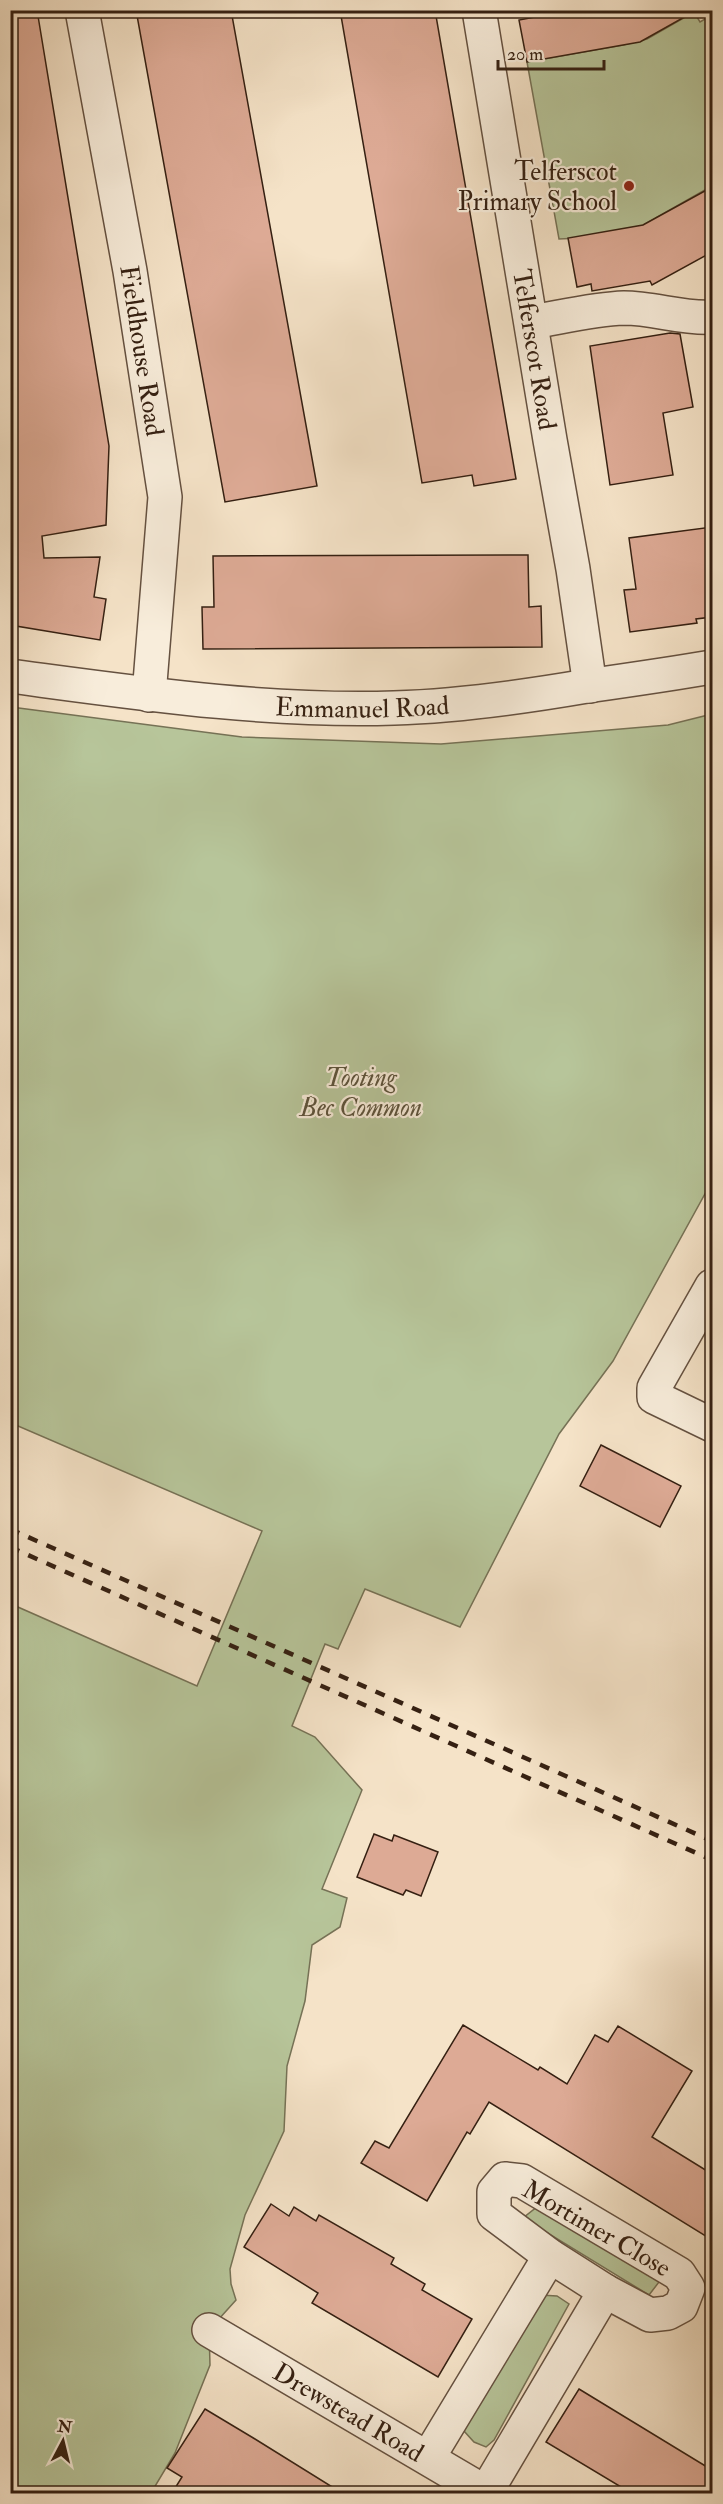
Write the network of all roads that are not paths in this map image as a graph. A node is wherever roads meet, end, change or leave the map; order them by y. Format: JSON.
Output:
{"nodes":[{"id":1,"x":82,"y":10,"type":"edge"},
{"id":2,"x":479,"y":10,"type":"edge"},
{"id":3,"x":712,"y":317,"type":"edge"},
{"id":4,"x":532,"y":322,"type":"junction"},
{"id":5,"x":712,"y":667,"type":"edge"},
{"id":6,"x":10,"y":676,"type":"edge"},
{"id":7,"x":590,"y":686,"type":"junction"},
{"id":8,"x":149,"y":695,"type":"junction"},
{"id":9,"x":712,"y":1286,"type":"edge"},
{"id":10,"x":712,"y":1425,"type":"edge"},
{"id":11,"x":550,"y":2256,"type":"junction"},
{"id":12,"x":605,"y":2291,"type":"junction"},
{"id":13,"x":209,"y":2330,"type":"dead end"},
{"id":14,"x":428,"y":2457,"type":"junction"},
{"id":15,"x":487,"y":2493,"type":"edge"}],
"edges":[{"from":1,"to":8,"type":"street","name":"Fieldhouse Road"},
{"from":2,"to":4,"type":"street","name":"Telferscot Road"},
{"from":3,"to":4,"type":"street"},
{"from":4,"to":7,"type":"street","name":"Telferscot Road"},
{"from":5,"to":7,"type":"street","name":"Emmanuel Road"},
{"from":6,"to":8,"type":"street","name":"Emmanuel Road"},
{"from":7,"to":8,"type":"street","name":"Emmanuel Road"},
{"from":9,"to":10,"type":"street"},
{"from":11,"to":12,"type":"street","name":"Mortimer Close"},
{"from":11,"to":12,"type":"street","name":"Mortimer Close"},
{"from":11,"to":14,"type":"street","name":"Mortimer Close"},
{"from":12,"to":15,"type":"street","name":"Mortimer Close"},
{"from":13,"to":14,"type":"street","name":"Drewstead Road"},
{"from":14,"to":15,"type":"street","name":"Drewstead Road"}]}
